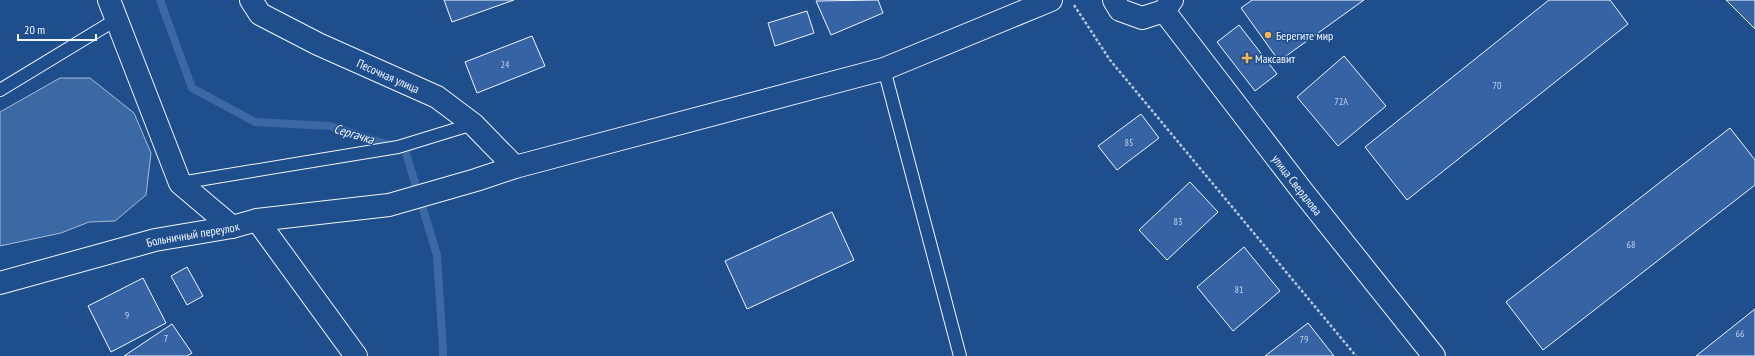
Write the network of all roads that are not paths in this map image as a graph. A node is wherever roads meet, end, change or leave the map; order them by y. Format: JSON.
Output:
{"nodes":[{"id":1,"x":252,"y":0,"type":"edge"},
{"id":2,"x":1050,"y":0,"type":"edge"},
{"id":3,"x":1114,"y":0,"type":"edge"},
{"id":4,"x":1168,"y":5,"type":"edge"},
{"id":5,"x":113,"y":9,"type":"edge"},
{"id":6,"x":884,"y":69,"type":"junction"},
{"id":7,"x":0,"y":90,"type":"edge"},
{"id":8,"x":473,"y":124,"type":"junction"},
{"id":9,"x":515,"y":167,"type":"junction"},
{"id":10,"x":180,"y":183,"type":"junction"},
{"id":11,"x":257,"y":220,"type":"junction"},
{"id":12,"x":232,"y":227,"type":"junction"},
{"id":13,"x":0,"y":283,"type":"edge"},
{"id":14,"x":356,"y":356,"type":"edge"},
{"id":15,"x":960,"y":356,"type":"edge"},
{"id":16,"x":1434,"y":356,"type":"edge"}],
"edges":[{"from":1,"to":8,"type":"street","name":"Песочная улица"},
{"from":2,"to":6,"type":"street","name":"Больничный переулок"},
{"from":3,"to":4,"type":"street"},
{"from":4,"to":16,"type":"street","name":"улица Свердлова"},
{"from":5,"to":7,"type":"lane"},
{"from":5,"to":10,"type":"street"},
{"from":6,"to":9,"type":"street","name":"Больничный переулок"},
{"from":6,"to":15,"type":"lane"},
{"from":8,"to":9,"type":"street","name":"Песочная улица"},
{"from":8,"to":10,"type":"lane"},
{"from":9,"to":11,"type":"street","name":"Больничный переулок"},
{"from":10,"to":12,"type":"street"},
{"from":11,"to":12,"type":"street","name":"Больничный переулок"},
{"from":11,"to":14,"type":"street"},
{"from":12,"to":13,"type":"street","name":"Больничный переулок"}]}
